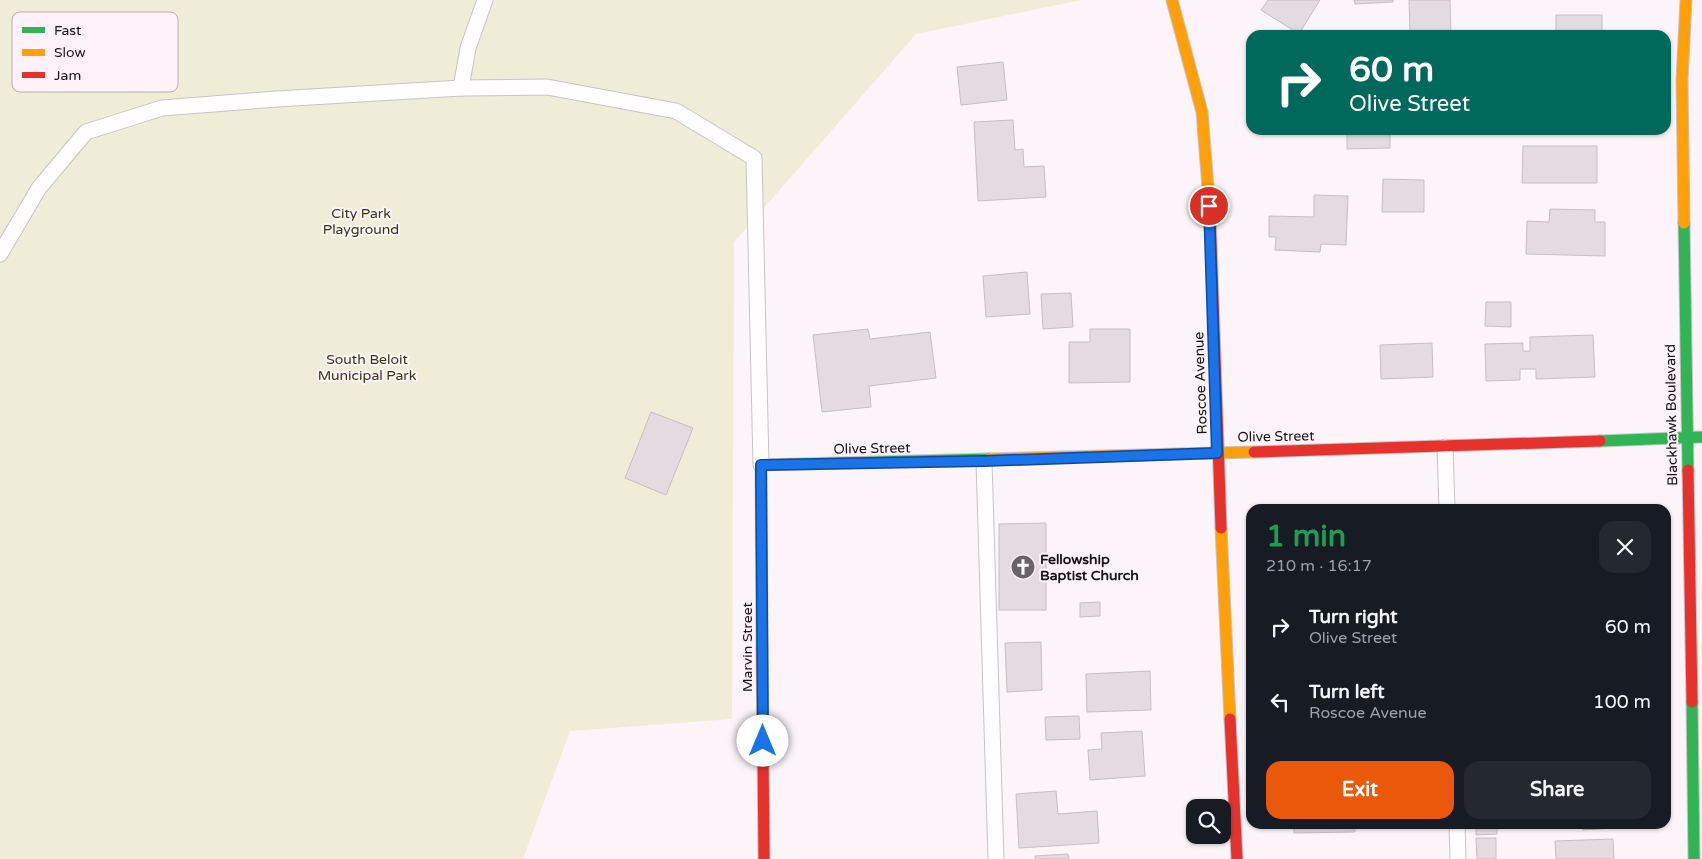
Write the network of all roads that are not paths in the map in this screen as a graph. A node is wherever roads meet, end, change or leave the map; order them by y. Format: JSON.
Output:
{"nodes":[{"id":1,"x":485,"y":0,"type":"edge"},
{"id":2,"x":1172,"y":0,"type":"edge"},
{"id":3,"x":1686,"y":0,"type":"edge"},
{"id":4,"x":461,"y":88,"type":"junction"},
{"id":5,"x":0,"y":254,"type":"edge"},
{"id":6,"x":1686,"y":436,"type":"junction"},
{"id":7,"x":1702,"y":437,"type":"edge"},
{"id":8,"x":1445,"y":447,"type":"junction"},
{"id":9,"x":1217,"y":453,"type":"junction"},
{"id":10,"x":984,"y":461,"type":"junction"},
{"id":11,"x":761,"y":465,"type":"junction"},
{"id":12,"x":1447,"y":504,"type":"edge"},
{"id":13,"x":1457,"y":829,"type":"edge"},
{"id":14,"x":764,"y":859,"type":"edge"},
{"id":15,"x":996,"y":859,"type":"edge"},
{"id":16,"x":1237,"y":859,"type":"edge"},
{"id":17,"x":1458,"y":859,"type":"edge"},
{"id":18,"x":1694,"y":859,"type":"edge"}],
"edges":[{"from":1,"to":4,"type":"lane"},
{"from":2,"to":9,"type":"street","name":"Roscoe Avenue"},
{"from":3,"to":6,"type":"street","name":"Blackhawk Boulevard"},
{"from":4,"to":5,"type":"lane"},
{"from":4,"to":11,"type":"lane"},
{"from":6,"to":7,"type":"street","name":"Olive Street"},
{"from":6,"to":8,"type":"street","name":"Olive Street"},
{"from":6,"to":18,"type":"street","name":"Blackhawk Boulevard"},
{"from":8,"to":9,"type":"street","name":"Olive Street"},
{"from":8,"to":12,"type":"lane"},
{"from":9,"to":10,"type":"street","name":"Olive Street"},
{"from":9,"to":16,"type":"street","name":"Roscoe Avenue"},
{"from":10,"to":11,"type":"street","name":"Olive Street"},
{"from":10,"to":15,"type":"lane"},
{"from":11,"to":14,"type":"street","name":"Marvin Street"},
{"from":13,"to":17,"type":"lane"}]}
